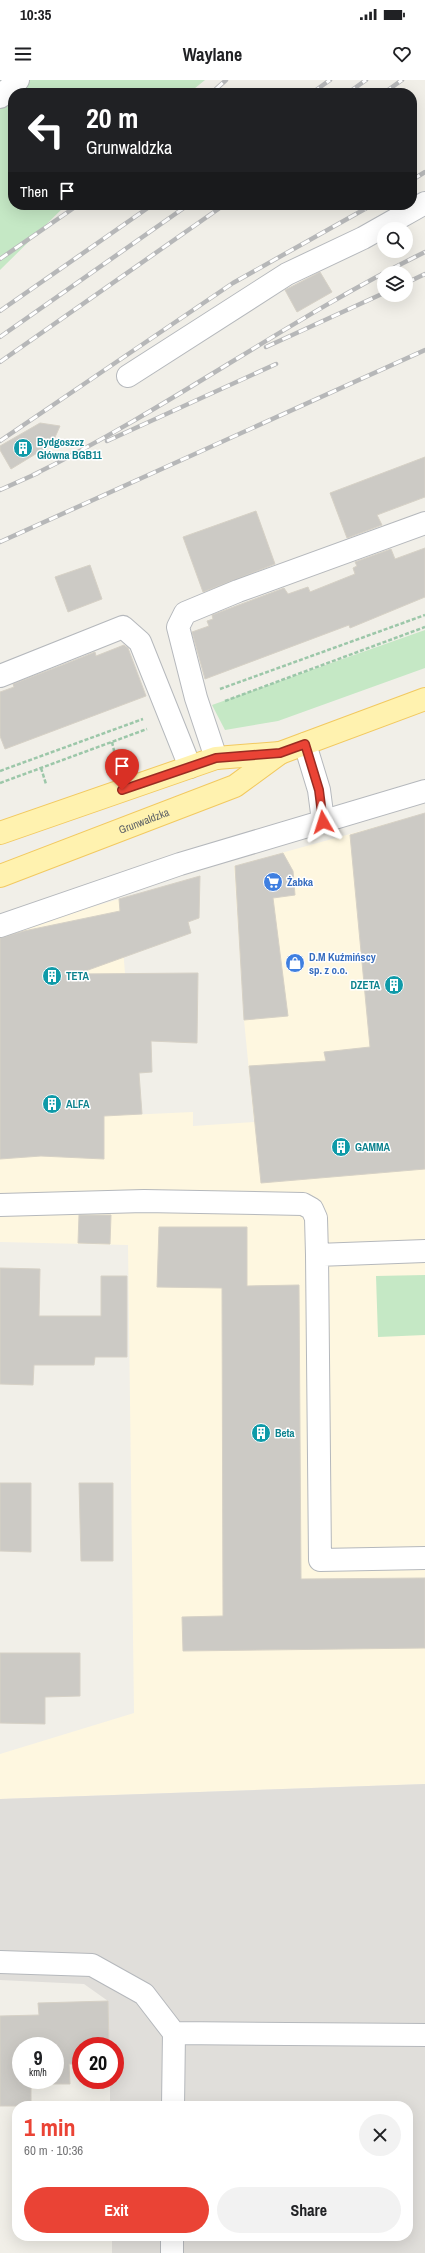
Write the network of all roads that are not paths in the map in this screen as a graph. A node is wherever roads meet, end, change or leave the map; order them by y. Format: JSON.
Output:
{"nodes":[{"id":1,"x":18,"y":80,"type":"edge"},
{"id":2,"x":10,"y":88,"type":"edge"},
{"id":3,"x":8,"y":90,"type":"edge"},
{"id":4,"x":0,"y":98,"type":"edge"},
{"id":5,"x":413,"y":210,"type":"edge"},
{"id":6,"x":128,"y":376,"type":"dead end"},
{"id":7,"x":425,"y":523,"type":"edge"},
{"id":8,"x":0,"y":676,"type":"edge"},
{"id":9,"x":425,"y":699,"type":"edge"},
{"id":10,"x":305,"y":744,"type":"junction"},
{"id":11,"x":280,"y":753,"type":"junction"},
{"id":12,"x":216,"y":758,"type":"junction"},
{"id":13,"x":190,"y":767,"type":"junction"},
{"id":14,"x":425,"y":791,"type":"edge"},
{"id":15,"x":323,"y":822,"type":"junction"},
{"id":16,"x":0,"y":833,"type":"edge"},
{"id":17,"x":0,"y":876,"type":"edge"},
{"id":18,"x":0,"y":926,"type":"edge"},
{"id":19,"x":0,"y":1205,"type":"edge"},
{"id":20,"x":425,"y":1251,"type":"edge"},
{"id":21,"x":317,"y":1255,"type":"junction"},
{"id":22,"x":425,"y":1558,"type":"edge"},
{"id":23,"x":0,"y":1962,"type":"edge"},
{"id":24,"x":174,"y":2033,"type":"junction"},
{"id":25,"x":425,"y":2035,"type":"edge"},
{"id":26,"x":173,"y":2101,"type":"edge"},
{"id":27,"x":172,"y":2241,"type":"edge"},
{"id":28,"x":172,"y":2253,"type":"edge"}],
"edges":[{"from":1,"to":2,"type":"street"},
{"from":3,"to":4,"type":"street"},
{"from":5,"to":6,"type":"street"},
{"from":7,"to":12,"type":"street"},
{"from":8,"to":13,"type":"street"},
{"from":9,"to":10,"type":"main road","name":"Grunwaldzka"},
{"from":10,"to":11,"type":"main road","name":"Grunwaldzka"},
{"from":10,"to":15,"type":"street"},
{"from":11,"to":12,"type":"main road","name":"Grunwaldzka"},
{"from":11,"to":17,"type":"main road","name":"Grunwaldzka"},
{"from":12,"to":13,"type":"main road","name":"Grunwaldzka"},
{"from":13,"to":16,"type":"main road","name":"Grunwaldzka"},
{"from":14,"to":15,"type":"street"},
{"from":15,"to":18,"type":"street"},
{"from":19,"to":21,"type":"street"},
{"from":20,"to":21,"type":"street"},
{"from":21,"to":22,"type":"street"},
{"from":23,"to":24,"type":"street"},
{"from":24,"to":25,"type":"street"},
{"from":24,"to":26,"type":"street"},
{"from":27,"to":28,"type":"street"}]}
